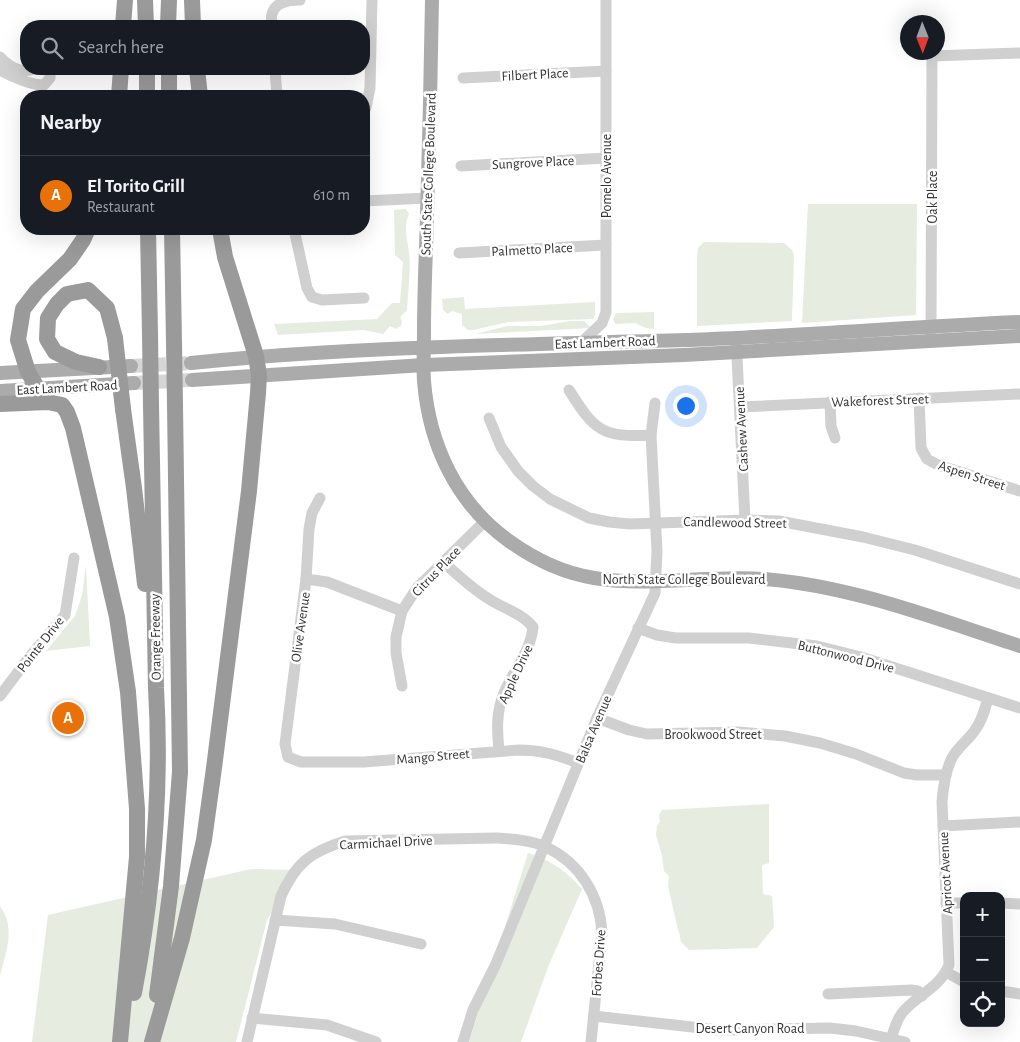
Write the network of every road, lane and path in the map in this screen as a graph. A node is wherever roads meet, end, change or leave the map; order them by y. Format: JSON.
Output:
{"nodes":[{"id":1,"x":125,"y":0,"type":"edge"},
{"id":2,"x":145,"y":0,"type":"edge"},
{"id":3,"x":169,"y":0,"type":"edge"},
{"id":4,"x":192,"y":0,"type":"edge"},
{"id":5,"x":300,"y":0,"type":"edge"},
{"id":6,"x":372,"y":0,"type":"edge"},
{"id":7,"x":432,"y":0,"type":"edge"},
{"id":8,"x":606,"y":0,"type":"edge"},
{"id":9,"x":123,"y":20,"type":"edge"},
{"id":10,"x":146,"y":20,"type":"edge"},
{"id":11,"x":168,"y":20,"type":"edge"},
{"id":12,"x":193,"y":20,"type":"edge"},
{"id":13,"x":273,"y":20,"type":"edge"},
{"id":14,"x":1020,"y":52,"type":"edge"},
{"id":15,"x":945,"y":54,"type":"edge"},
{"id":16,"x":0,"y":58,"type":"edge"},
{"id":17,"x":932,"y":60,"type":"edge"},
{"id":18,"x":0,"y":70,"type":"edge"},
{"id":19,"x":20,"y":70,"type":"edge"},
{"id":20,"x":606,"y":71,"type":"junction"},
{"id":21,"x":34,"y":75,"type":"edge"},
{"id":22,"x":50,"y":75,"type":"edge"},
{"id":23,"x":121,"y":75,"type":"edge"},
{"id":24,"x":147,"y":75,"type":"edge"},
{"id":25,"x":169,"y":75,"type":"edge"},
{"id":26,"x":198,"y":75,"type":"edge"},
{"id":27,"x":275,"y":75,"type":"edge"},
{"id":28,"x":463,"y":78,"type":"dead end"},
{"id":29,"x":34,"y":83,"type":"junction"},
{"id":30,"x":119,"y":90,"type":"edge"},
{"id":31,"x":147,"y":90,"type":"edge"},
{"id":32,"x":170,"y":90,"type":"edge"},
{"id":33,"x":199,"y":90,"type":"edge"},
{"id":34,"x":277,"y":90,"type":"edge"},
{"id":35,"x":370,"y":90,"type":"edge"},
{"id":36,"x":606,"y":158,"type":"junction"},
{"id":37,"x":461,"y":166,"type":"dead end"},
{"id":38,"x":427,"y":198,"type":"junction"},
{"id":39,"x":370,"y":202,"type":"edge"},
{"id":40,"x":85,"y":235,"type":"edge"},
{"id":41,"x":148,"y":235,"type":"edge"},
{"id":42,"x":172,"y":235,"type":"edge"},
{"id":43,"x":221,"y":235,"type":"edge"},
{"id":44,"x":295,"y":235,"type":"edge"},
{"id":45,"x":606,"y":245,"type":"junction"},
{"id":46,"x":459,"y":253,"type":"dead end"},
{"id":47,"x":364,"y":298,"type":"dead end"},
{"id":48,"x":1020,"y":322,"type":"edge"},
{"id":49,"x":931,"y":326,"type":"junction"},
{"id":50,"x":1020,"y":336,"type":"edge"},
{"id":51,"x":736,"y":337,"type":"junction"},
{"id":52,"x":931,"y":341,"type":"junction"},
{"id":53,"x":582,"y":342,"type":"junction"},
{"id":54,"x":424,"y":348,"type":"junction"},
{"id":55,"x":737,"y":352,"type":"junction"},
{"id":56,"x":256,"y":356,"type":"junction"},
{"id":57,"x":191,"y":363,"type":"tunnel mouth"},
{"id":58,"x":424,"y":365,"type":"junction"},
{"id":59,"x":131,"y":366,"type":"tunnel mouth"},
{"id":60,"x":98,"y":367,"type":"junction"},
{"id":61,"x":28,"y":372,"type":"junction"},
{"id":62,"x":0,"y":373,"type":"edge"},
{"id":63,"x":259,"y":375,"type":"junction"},
{"id":64,"x":192,"y":380,"type":"tunnel mouth"},
{"id":65,"x":134,"y":383,"type":"tunnel mouth"},
{"id":66,"x":38,"y":389,"type":"junction"},
{"id":67,"x":569,"y":390,"type":"dead end"},
{"id":68,"x":0,"y":391,"type":"edge"},
{"id":69,"x":1020,"y":394,"type":"edge"},
{"id":70,"x":919,"y":398,"type":"junction"},
{"id":71,"x":830,"y":402,"type":"junction"},
{"id":72,"x":655,"y":403,"type":"dead end"},
{"id":73,"x":0,"y":404,"type":"edge"},
{"id":74,"x":740,"y":407,"type":"junction"},
{"id":75,"x":490,"y":418,"type":"dead end"},
{"id":76,"x":651,"y":435,"type":"junction"},
{"id":77,"x":835,"y":438,"type":"dead end"},
{"id":78,"x":1020,"y":491,"type":"edge"},
{"id":79,"x":320,"y":498,"type":"dead end"},
{"id":80,"x":745,"y":520,"type":"junction"},
{"id":81,"x":485,"y":521,"type":"junction"},
{"id":82,"x":655,"y":522,"type":"junction"},
{"id":83,"x":74,"y":558,"type":"dead end"},
{"id":84,"x":443,"y":562,"type":"junction"},
{"id":85,"x":306,"y":580,"type":"junction"},
{"id":86,"x":656,"y":580,"type":"junction"},
{"id":87,"x":1020,"y":584,"type":"edge"},
{"id":88,"x":402,"y":611,"type":"junction"},
{"id":89,"x":638,"y":628,"type":"junction"},
{"id":90,"x":1020,"y":646,"type":"edge"},
{"id":91,"x":402,"y":686,"type":"dead end"},
{"id":92,"x":156,"y":688,"type":"junction"},
{"id":93,"x":0,"y":696,"type":"edge"},
{"id":94,"x":988,"y":698,"type":"junction"},
{"id":95,"x":1020,"y":708,"type":"edge"},
{"id":96,"x":597,"y":718,"type":"junction"},
{"id":97,"x":499,"y":750,"type":"junction"},
{"id":98,"x":288,"y":757,"type":"joint"},
{"id":99,"x":578,"y":763,"type":"junction"},
{"id":100,"x":946,"y":775,"type":"junction"},
{"id":101,"x":1020,"y":822,"type":"edge"},
{"id":102,"x":943,"y":826,"type":"junction"},
{"id":103,"x":545,"y":846,"type":"junction"},
{"id":104,"x":1005,"y":902,"type":"edge"},
{"id":105,"x":946,"y":903,"type":"junction"},
{"id":106,"x":960,"y":903,"type":"edge"},
{"id":107,"x":1020,"y":904,"type":"edge"},
{"id":108,"x":275,"y":920,"type":"junction"},
{"id":109,"x":421,"y":944,"type":"dead end"},
{"id":110,"x":946,"y":972,"type":"junction"},
{"id":111,"x":960,"y":980,"type":"edge"},
{"id":112,"x":1005,"y":992,"type":"edge"},
{"id":113,"x":828,"y":994,"type":"dead end"},
{"id":114,"x":1020,"y":994,"type":"edge"},
{"id":115,"x":922,"y":996,"type":"junction"},
{"id":116,"x":594,"y":1016,"type":"junction"},
{"id":117,"x":252,"y":1018,"type":"junction"},
{"id":118,"x":891,"y":1039,"type":"junction"},
{"id":119,"x":120,"y":1042,"type":"edge"},
{"id":120,"x":126,"y":1042,"type":"edge"},
{"id":121,"x":152,"y":1042,"type":"edge"},
{"id":122,"x":247,"y":1042,"type":"edge"},
{"id":123,"x":376,"y":1042,"type":"edge"},
{"id":124,"x":463,"y":1042,"type":"edge"},
{"id":125,"x":591,"y":1042,"type":"edge"},
{"id":126,"x":905,"y":1042,"type":"edge"}],
"edges":[{"from":1,"to":9,"type":"highway"},
{"from":2,"to":10,"type":"highway"},
{"from":3,"to":11,"type":"highway"},
{"from":4,"to":12,"type":"highway"},
{"from":5,"to":13,"type":"street"},
{"from":6,"to":35,"type":"street"},
{"from":7,"to":38,"type":"main road","name":"South State College Boulevard"},
{"from":8,"to":20,"type":"street","name":"Pomelo Avenue"},
{"from":14,"to":15,"type":"street"},
{"from":16,"to":19,"type":"street"},
{"from":17,"to":49,"type":"street","name":"Oak Place"},
{"from":18,"to":29,"type":"street"},
{"from":20,"to":28,"type":"street","name":"Filbert Place"},
{"from":20,"to":36,"type":"street","name":"Pomelo Avenue"},
{"from":21,"to":29,"type":"street"},
{"from":22,"to":29,"type":"street"},
{"from":23,"to":30,"type":"highway"},
{"from":24,"to":31,"type":"highway"},
{"from":25,"to":32,"type":"highway"},
{"from":26,"to":33,"type":"highway"},
{"from":27,"to":34,"type":"street"},
{"from":36,"to":37,"type":"street","name":"Sungrove Place"},
{"from":36,"to":45,"type":"street","name":"Pomelo Avenue"},
{"from":38,"to":39,"type":"street"},
{"from":38,"to":54,"type":"main road","name":"South State College Boulevard"},
{"from":40,"to":61,"type":"highway"},
{"from":41,"to":92,"type":"highway","name":"Orange Freeway","bridge":true},
{"from":42,"to":121,"type":"highway","name":"Orange Freeway","bridge":true},
{"from":43,"to":56,"type":"highway"},
{"from":44,"to":47,"type":"street"},
{"from":45,"to":46,"type":"street","name":"Palmetto Place"},
{"from":45,"to":53,"type":"street","name":"Pomelo Avenue"},
{"from":48,"to":49,"type":"main road","name":"East Lambert Road"},
{"from":49,"to":51,"type":"main road","name":"East Lambert Road"},
{"from":49,"to":52,"type":"street","name":"Oak Place"},
{"from":50,"to":52,"type":"main road","name":"East Lambert Road"},
{"from":51,"to":53,"type":"main road","name":"East Lambert Road"},
{"from":51,"to":55,"type":"street","name":"Cashew Avenue"},
{"from":52,"to":55,"type":"main road","name":"East Lambert Road"},
{"from":53,"to":54,"type":"main road","name":"East Lambert Road"},
{"from":54,"to":56,"type":"main road","name":"East Lambert Road"},
{"from":54,"to":58,"type":"main road","name":"North State College Boulevard"},
{"from":55,"to":58,"type":"main road","name":"East Lambert Road"},
{"from":55,"to":74,"type":"street","name":"Cashew Avenue"},
{"from":56,"to":57,"type":"main road","name":"East Lambert Road"},
{"from":56,"to":63,"type":"highway"},
{"from":58,"to":63,"type":"main road","name":"East Lambert Road"},
{"from":58,"to":81,"type":"main road","name":"North State College Boulevard"},
{"from":59,"to":60,"type":"main road","name":"East Lambert Road"},
{"from":60,"to":61,"type":"main road","name":"East Lambert Road"},
{"from":60,"to":92,"type":"highway","bridge":true},
{"from":61,"to":62,"type":"main road","name":"East Lambert Road"},
{"from":61,"to":66,"type":"highway"},
{"from":63,"to":64,"type":"main road","name":"East Lambert Road"},
{"from":63,"to":121,"type":"highway"},
{"from":65,"to":66,"type":"main road","name":"East Lambert Road"},
{"from":66,"to":68,"type":"main road","name":"East Lambert Road"},
{"from":67,"to":76,"type":"street"},
{"from":69,"to":70,"type":"street","name":"Wakeforest Street"},
{"from":70,"to":71,"type":"street","name":"Wakeforest Street"},
{"from":70,"to":78,"type":"street","name":"Aspen Street"},
{"from":71,"to":74,"type":"street","name":"Wakeforest Street"},
{"from":71,"to":77,"type":"street"},
{"from":72,"to":76,"type":"street","name":"Balsa Avenue"},
{"from":73,"to":119,"type":"highway"},
{"from":74,"to":80,"type":"street","name":"Cashew Avenue"},
{"from":75,"to":82,"type":"street","name":"Candlewood Street"},
{"from":76,"to":82,"type":"street","name":"Balsa Avenue"},
{"from":79,"to":85,"type":"street","name":"Olive Avenue"},
{"from":80,"to":82,"type":"street","name":"Candlewood Street"},
{"from":80,"to":87,"type":"street","name":"Candlewood Street"},
{"from":81,"to":84,"type":"street","name":"Citrus Place"},
{"from":81,"to":86,"type":"main road","name":"North State College Boulevard"},
{"from":82,"to":86,"type":"street","name":"Balsa Avenue"},
{"from":83,"to":93,"type":"street","name":"Pointe Drive"},
{"from":84,"to":88,"type":"street","name":"Citrus Place"},
{"from":84,"to":97,"type":"street","name":"Apple Drive"},
{"from":85,"to":88,"type":"street"},
{"from":85,"to":98,"type":"street","name":"Olive Avenue"},
{"from":86,"to":89,"type":"street","name":"Balsa Avenue"},
{"from":86,"to":90,"type":"main road","name":"North State College Boulevard"},
{"from":88,"to":91,"type":"street","name":"Citrus Place"},
{"from":89,"to":94,"type":"street","name":"Buttonwood Drive"},
{"from":89,"to":96,"type":"street","name":"Balsa Avenue"},
{"from":92,"to":120,"type":"highway","name":"Orange Freeway"},
{"from":94,"to":95,"type":"street","name":"Buttonwood Drive"},
{"from":94,"to":100,"type":"street","name":"Apricot Avenue"},
{"from":96,"to":99,"type":"street","name":"Balsa Avenue"},
{"from":96,"to":100,"type":"street","name":"Brookwood Street"},
{"from":97,"to":98,"type":"street","name":"Mango Street"},
{"from":97,"to":99,"type":"street","name":"Mango Street"},
{"from":99,"to":103,"type":"street","name":"Balsa Avenue"},
{"from":100,"to":102,"type":"street","name":"Apricot Avenue"},
{"from":101,"to":102,"type":"street"},
{"from":102,"to":105,"type":"street","name":"Apricot Avenue"},
{"from":103,"to":108,"type":"street","name":"Carmichael Drive"},
{"from":103,"to":116,"type":"street","name":"Forbes Drive"},
{"from":103,"to":124,"type":"street","name":"Balsa Avenue"},
{"from":104,"to":107,"type":"street"},
{"from":105,"to":106,"type":"street"},
{"from":105,"to":110,"type":"street","name":"Apricot Avenue"},
{"from":108,"to":109,"type":"street"},
{"from":108,"to":117,"type":"street","name":"Carmichael Drive"},
{"from":110,"to":111,"type":"street"},
{"from":110,"to":115,"type":"street"},
{"from":112,"to":114,"type":"street"},
{"from":113,"to":115,"type":"street"},
{"from":115,"to":118,"type":"street"},
{"from":116,"to":118,"type":"street","name":"Desert Canyon Road"},
{"from":116,"to":125,"type":"street","name":"Forbes Drive"},
{"from":117,"to":122,"type":"street","name":"Carmichael Drive"},
{"from":117,"to":123,"type":"street"},
{"from":118,"to":126,"type":"street","name":"Desert Canyon Road"}]}
